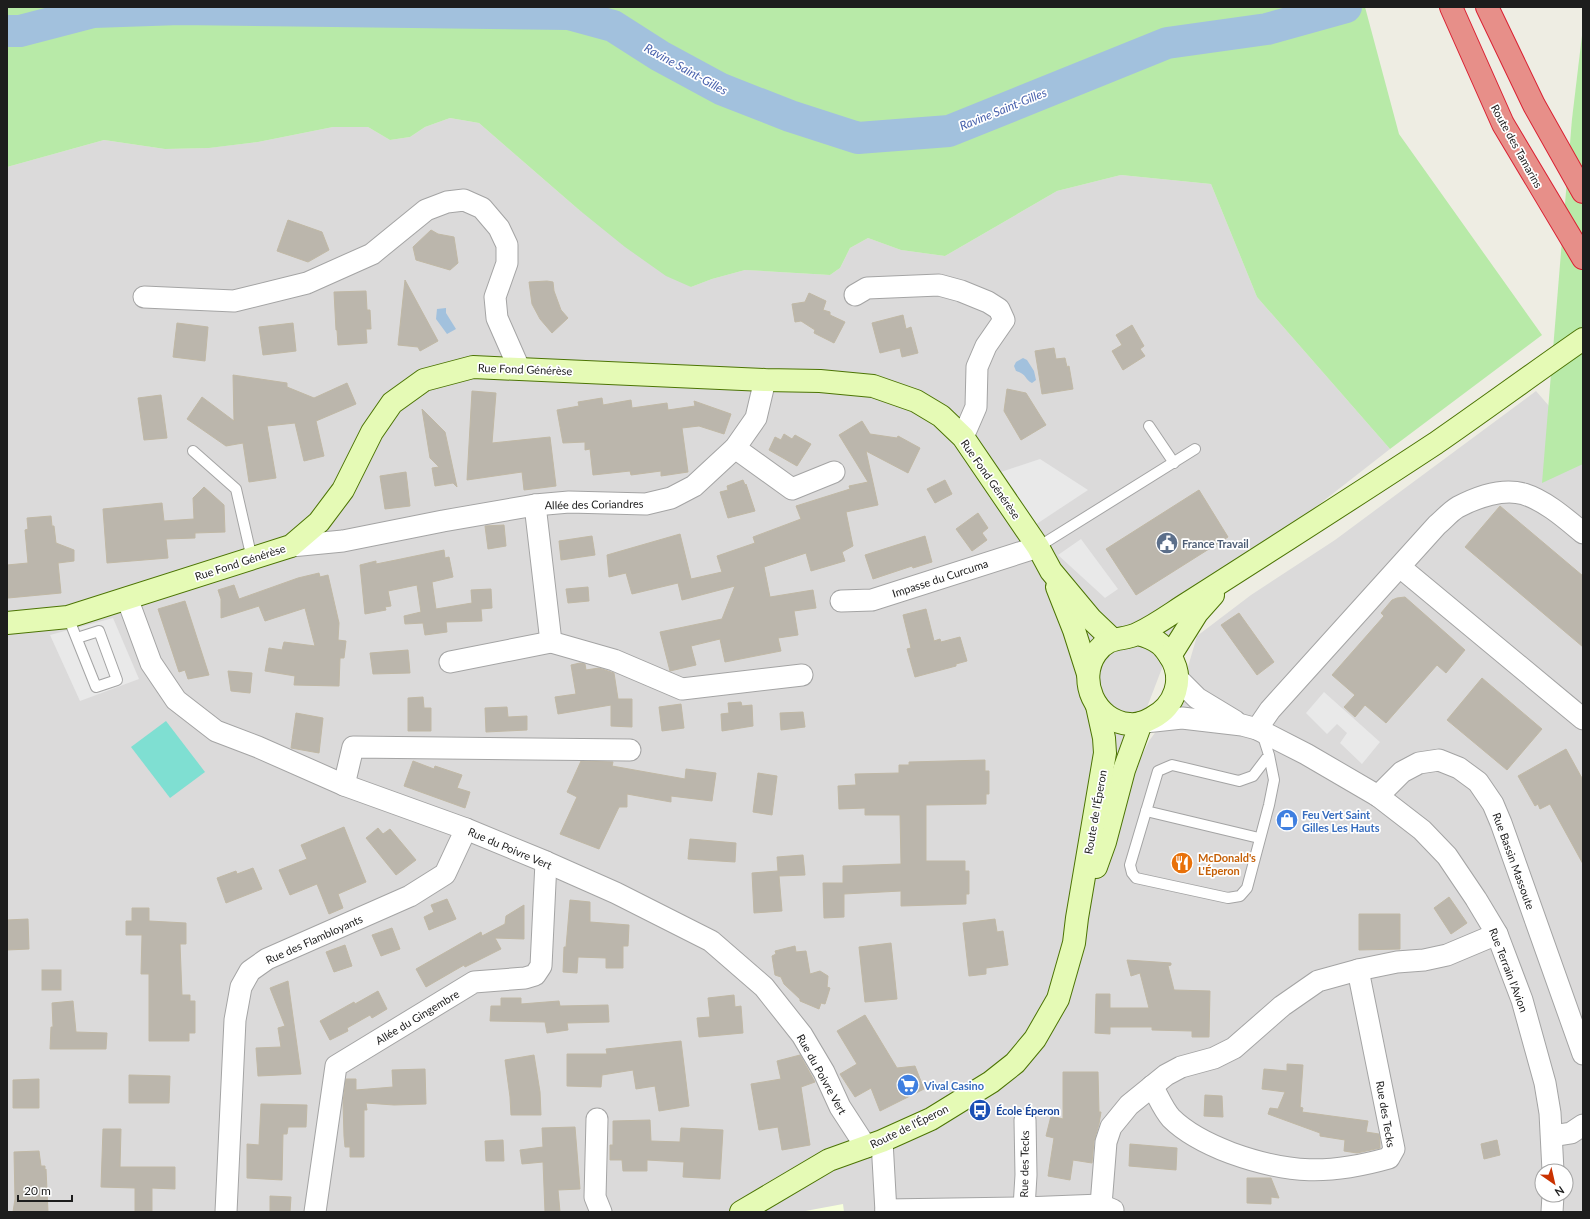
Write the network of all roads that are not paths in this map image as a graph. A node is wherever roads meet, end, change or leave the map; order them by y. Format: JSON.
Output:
{"nodes":[{"id":1,"x":1452,"y":7,"type":"edge"},
{"id":2,"x":1487,"y":7,"type":"edge"},
{"id":3,"x":1583,"y":192,"type":"edge"},
{"id":4,"x":1583,"y":258,"type":"edge"},
{"id":5,"x":855,"y":295,"type":"dead end"},
{"id":6,"x":144,"y":297,"type":"dead end"},
{"id":7,"x":1580,"y":341,"type":"edge"},
{"id":8,"x":519,"y":368,"type":"junction"},
{"id":9,"x":765,"y":380,"type":"junction"},
{"id":10,"x":1149,"y":426,"type":"dead end"},
{"id":11,"x":963,"y":437,"type":"junction"},
{"id":12,"x":735,"y":448,"type":"junction"},
{"id":13,"x":1195,"y":449,"type":"dead end"},
{"id":14,"x":193,"y":451,"type":"dead end"},
{"id":15,"x":1174,"y":462,"type":"junction"},
{"id":16,"x":834,"y":472,"type":"dead end"},
{"id":17,"x":534,"y":505,"type":"junction"},
{"id":18,"x":1583,"y":533,"type":"edge"},
{"id":19,"x":291,"y":546,"type":"junction"},
{"id":20,"x":1038,"y":547,"type":"junction"},
{"id":21,"x":252,"y":559,"type":"junction"},
{"id":22,"x":1400,"y":567,"type":"junction"},
{"id":23,"x":1051,"y":571,"type":"junction"},
{"id":24,"x":1232,"y":574,"type":"junction"},
{"id":25,"x":127,"y":598,"type":"junction"},
{"id":26,"x":841,"y":601,"type":"dead end"},
{"id":27,"x":68,"y":617,"type":"junction"},
{"id":28,"x":7,"y":623,"type":"edge"},
{"id":29,"x":1138,"y":634,"type":"junction"},
{"id":30,"x":76,"y":638,"type":"junction"},
{"id":31,"x":1112,"y":639,"type":"junction"},
{"id":32,"x":551,"y":642,"type":"junction"},
{"id":33,"x":1170,"y":656,"type":"junction"},
{"id":34,"x":450,"y":662,"type":"dead end"},
{"id":35,"x":1088,"y":674,"type":"junction"},
{"id":36,"x":802,"y":675,"type":"dead end"},
{"id":37,"x":1177,"y":678,"type":"junction"},
{"id":38,"x":1097,"y":706,"type":"junction"},
{"id":39,"x":1583,"y":719,"type":"edge"},
{"id":40,"x":1143,"y":723,"type":"junction"},
{"id":41,"x":1254,"y":728,"type":"junction"},
{"id":42,"x":630,"y":750,"type":"dead end"},
{"id":43,"x":1269,"y":755,"type":"junction"},
{"id":44,"x":344,"y":785,"type":"junction"},
{"id":45,"x":1378,"y":796,"type":"junction"},
{"id":46,"x":1146,"y":811,"type":"junction"},
{"id":47,"x":466,"y":829,"type":"junction"},
{"id":48,"x":1259,"y":838,"type":"junction"},
{"id":49,"x":546,"y":862,"type":"junction"},
{"id":50,"x":1077,"y":918,"type":"junction"},
{"id":51,"x":1497,"y":934,"type":"junction"},
{"id":52,"x":1358,"y":970,"type":"junction"},
{"id":53,"x":1583,"y":1054,"type":"edge"},
{"id":54,"x":1152,"y":1086,"type":"junction"},
{"id":55,"x":597,"y":1119,"type":"dead end"},
{"id":56,"x":1025,"y":1120,"type":"dead end"},
{"id":57,"x":1583,"y":1125,"type":"edge"},
{"id":58,"x":1552,"y":1136,"type":"junction"},
{"id":59,"x":874,"y":1144,"type":"junction"},
{"id":60,"x":1553,"y":1163,"type":"edge"},
{"id":61,"x":1024,"y":1208,"type":"junction"},
{"id":62,"x":1109,"y":1210,"type":"edge"},
{"id":63,"x":886,"y":1211,"type":"edge"},
{"id":64,"x":226,"y":1212,"type":"edge"},
{"id":65,"x":315,"y":1212,"type":"edge"},
{"id":66,"x":601,"y":1212,"type":"edge"},
{"id":67,"x":741,"y":1212,"type":"edge"}],
"edges":[{"from":1,"to":4,"type":"highway","name":"Route des Tamarins"},
{"from":2,"to":3,"type":"highway"},
{"from":5,"to":11,"type":"street"},
{"from":6,"to":8,"type":"street"},
{"from":7,"to":24,"type":"main road"},
{"from":8,"to":9,"type":"main road","name":"Rue Fond Générèse"},
{"from":8,"to":19,"type":"main road","name":"Rue Fond Générèse"},
{"from":9,"to":11,"type":"main road","name":"Rue Fond Générèse"},
{"from":9,"to":12,"type":"street","name":"Allée des Coriandres"},
{"from":10,"to":15,"type":"lane"},
{"from":11,"to":20,"type":"main road","name":"Rue Fond Générèse"},
{"from":12,"to":16,"type":"street"},
{"from":12,"to":17,"type":"street","name":"Allée des Coriandres"},
{"from":13,"to":15,"type":"lane"},
{"from":14,"to":21,"type":"lane"},
{"from":15,"to":20,"type":"lane"},
{"from":17,"to":19,"type":"street","name":"Allée des Coriandres"},
{"from":17,"to":32,"type":"street"},
{"from":18,"to":22,"type":"street"},
{"from":19,"to":21,"type":"main road","name":"Rue Fond Générèse"},
{"from":20,"to":23,"type":"main road","name":"Rue Fond Générèse"},
{"from":20,"to":26,"type":"street","name":"Impasse du Curcuma"},
{"from":21,"to":25,"type":"main road","name":"Rue Fond Générèse"},
{"from":22,"to":39,"type":"street"},
{"from":22,"to":41,"type":"street"},
{"from":23,"to":31,"type":"main road","name":"Rue Fond Générèse"},
{"from":23,"to":35,"type":"main road","name":"Rue Fond Générèse"},
{"from":24,"to":29,"type":"main road"},
{"from":24,"to":33,"type":"main road"},
{"from":25,"to":27,"type":"main road","name":"Rue Fond Générèse"},
{"from":25,"to":44,"type":"street","name":"Rue du Poivre Vert"},
{"from":27,"to":28,"type":"main road","name":"Rue Fond Générèse"},
{"from":27,"to":30,"type":"lane"},
{"from":29,"to":31,"type":"main road"},
{"from":29,"to":33,"type":"main road"},
{"from":30,"to":30,"type":"lane"},
{"from":31,"to":35,"type":"main road"},
{"from":32,"to":34,"type":"street"},
{"from":32,"to":36,"type":"street"},
{"from":33,"to":37,"type":"main road"},
{"from":35,"to":38,"type":"main road"},
{"from":37,"to":40,"type":"main road"},
{"from":37,"to":41,"type":"street","name":"Rue Terrain l'Avion"},
{"from":38,"to":40,"type":"main road"},
{"from":38,"to":50,"type":"main road","name":"Route de l'Éperon"},
{"from":40,"to":41,"type":"street","name":"Rue Terrain l'Avion"},
{"from":40,"to":50,"type":"main road","name":"Route de l'Éperon"},
{"from":41,"to":43,"type":"lane"},
{"from":41,"to":45,"type":"street","name":"Rue Terrain l'Avion"},
{"from":42,"to":44,"type":"street"},
{"from":43,"to":46,"type":"lane"},
{"from":43,"to":48,"type":"lane"},
{"from":44,"to":47,"type":"street","name":"Rue du Poivre Vert"},
{"from":45,"to":51,"type":"street","name":"Rue Terrain l'Avion"},
{"from":45,"to":53,"type":"street","name":"Rue Bassin Massoute"},
{"from":46,"to":48,"type":"lane"},
{"from":46,"to":48,"type":"lane"},
{"from":47,"to":49,"type":"street","name":"Rue du Poivre Vert"},
{"from":47,"to":64,"type":"street","name":"Rue des Flambloyants"},
{"from":49,"to":59,"type":"street","name":"Rue du Poivre Vert"},
{"from":49,"to":65,"type":"street","name":"Allée du Gingembre"},
{"from":50,"to":59,"type":"main road","name":"Route de l'Éperon"},
{"from":51,"to":52,"type":"street","name":"Rue des Tecks"},
{"from":51,"to":58,"type":"street","name":"Rue Terrain l'Avion"},
{"from":52,"to":54,"type":"street","name":"Rue des Tecks"},
{"from":52,"to":54,"type":"street","name":"Rue des Tecks"},
{"from":54,"to":62,"type":"street","name":"Rue des Tecks"},
{"from":55,"to":66,"type":"street"},
{"from":56,"to":61,"type":"street","name":"Rue des Tecks"},
{"from":57,"to":58,"type":"street"},
{"from":58,"to":60,"type":"street","name":"Rue Terrain l'Avion"},
{"from":59,"to":63,"type":"street"},
{"from":59,"to":67,"type":"main road","name":"Route de l'Éperon"},
{"from":61,"to":62,"type":"street","name":"Rue des Tecks"},
{"from":61,"to":63,"type":"street","name":"Rue des Tecks"}]}
